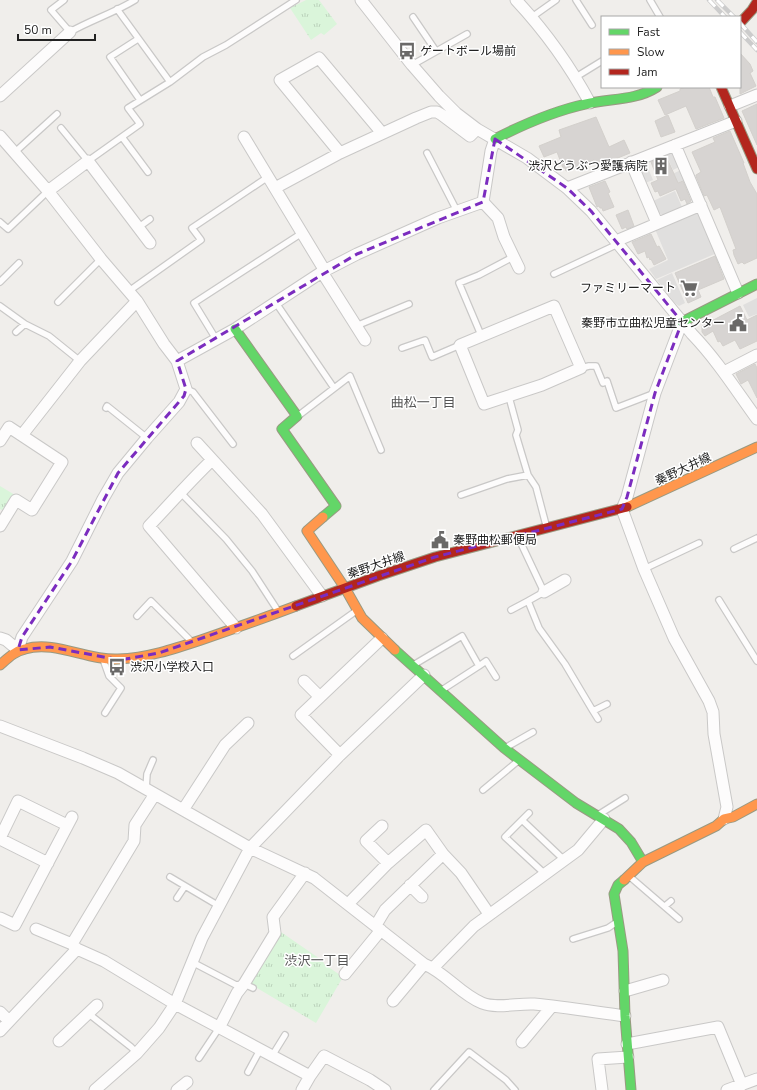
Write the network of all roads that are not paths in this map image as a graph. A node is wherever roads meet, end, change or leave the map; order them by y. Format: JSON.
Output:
{"nodes":[{"id":1,"x":64,"y":0,"type":"edge"},
{"id":2,"x":135,"y":0,"type":"edge"},
{"id":3,"x":296,"y":0,"type":"edge"},
{"id":4,"x":361,"y":0,"type":"edge"},
{"id":5,"x":516,"y":0,"type":"edge"},
{"id":6,"x":556,"y":0,"type":"edge"},
{"id":7,"x":576,"y":0,"type":"edge"},
{"id":8,"x":650,"y":0,"type":"edge"},
{"id":9,"x":126,"y":2,"type":"edge"},
{"id":10,"x":117,"y":9,"type":"junction"},
{"id":11,"x":755,"y":9,"type":"edge"},
{"id":12,"x":659,"y":16,"type":"edge"},
{"id":13,"x":413,"y":17,"type":"dead end"},
{"id":14,"x":532,"y":17,"type":"junction"},
{"id":15,"x":741,"y":22,"type":"edge"},
{"id":16,"x":592,"y":25,"type":"dead end"},
{"id":17,"x":70,"y":32,"type":"junction"},
{"id":18,"x":467,"y":34,"type":"dead end"},
{"id":19,"x":138,"y":39,"type":"junction"},
{"id":20,"x":436,"y":51,"type":"junction"},
{"id":21,"x":601,"y":62,"type":"edge"},
{"id":22,"x":412,"y":65,"type":"junction"},
{"id":23,"x":576,"y":77,"type":"junction"},
{"id":24,"x":170,"y":82,"type":"junction"},
{"id":25,"x":656,"y":88,"type":"edge"},
{"id":26,"x":722,"y":88,"type":"edge"},
{"id":27,"x":757,"y":95,"type":"edge"},
{"id":28,"x":0,"y":96,"type":"edge"},
{"id":29,"x":140,"y":100,"type":"junction"},
{"id":30,"x":590,"y":103,"type":"junction"},
{"id":31,"x":730,"y":106,"type":"junction"},
{"id":32,"x":57,"y":114,"type":"dead end"},
{"id":33,"x":736,"y":121,"type":"junction"},
{"id":34,"x":61,"y":128,"type":"dead end"},
{"id":35,"x":477,"y":129,"type":"junction"},
{"id":36,"x":382,"y":134,"type":"junction"},
{"id":37,"x":0,"y":136,"type":"edge"},
{"id":38,"x":122,"y":137,"type":"junction"},
{"id":39,"x":244,"y":137,"type":"dead end"},
{"id":40,"x":495,"y":139,"type":"junction"},
{"id":41,"x":675,"y":145,"type":"junction"},
{"id":42,"x":14,"y":153,"type":"junction"},
{"id":43,"x":340,"y":153,"type":"junction"},
{"id":44,"x":428,"y":153,"type":"dead end"},
{"id":45,"x":88,"y":161,"type":"junction"},
{"id":46,"x":631,"y":162,"type":"junction"},
{"id":47,"x":757,"y":170,"type":"edge"},
{"id":48,"x":148,"y":172,"type":"dead end"},
{"id":49,"x":268,"y":177,"type":"junction"},
{"id":50,"x":275,"y":188,"type":"junction"},
{"id":51,"x":567,"y":188,"type":"junction"},
{"id":52,"x":48,"y":191,"type":"junction"},
{"id":53,"x":483,"y":202,"type":"junction"},
{"id":54,"x":701,"y":205,"type":"junction"},
{"id":55,"x":457,"y":211,"type":"junction"},
{"id":56,"x":150,"y":219,"type":"dead end"},
{"id":57,"x":0,"y":222,"type":"edge"},
{"id":58,"x":657,"y":223,"type":"junction"},
{"id":59,"x":139,"y":227,"type":"junction"},
{"id":60,"x":302,"y":233,"type":"junction"},
{"id":61,"x":617,"y":242,"type":"junction"},
{"id":62,"x":150,"y":243,"type":"dead end"},
{"id":63,"x":513,"y":256,"type":"junction"},
{"id":64,"x":101,"y":259,"type":"junction"},
{"id":65,"x":19,"y":263,"type":"dead end"},
{"id":66,"x":519,"y":268,"type":"dead end"},
{"id":67,"x":324,"y":272,"type":"junction"},
{"id":68,"x":554,"y":274,"type":"dead end"},
{"id":69,"x":0,"y":282,"type":"edge"},
{"id":70,"x":757,"y":284,"type":"edge"},
{"id":71,"x":128,"y":291,"type":"junction"},
{"id":72,"x":738,"y":294,"type":"junction"},
{"id":73,"x":58,"y":302,"type":"dead end"},
{"id":74,"x":137,"y":302,"type":"junction"},
{"id":75,"x":276,"y":302,"type":"junction"},
{"id":76,"x":409,"y":304,"type":"dead end"},
{"id":77,"x":0,"y":306,"type":"edge"},
{"id":78,"x":682,"y":322,"type":"junction"},
{"id":79,"x":25,"y":324,"type":"junction"},
{"id":80,"x":356,"y":326,"type":"junction"},
{"id":81,"x":234,"y":329,"type":"junction"},
{"id":82,"x":16,"y":332,"type":"dead end"},
{"id":83,"x":481,"y":335,"type":"junction"},
{"id":84,"x":216,"y":339,"type":"junction"},
{"id":85,"x":365,"y":340,"type":"dead end"},
{"id":86,"x":460,"y":345,"type":"junction"},
{"id":87,"x":402,"y":348,"type":"dead end"},
{"id":88,"x":757,"y":355,"type":"edge"},
{"id":89,"x":432,"y":357,"type":"junction"},
{"id":90,"x":425,"y":360,"type":"dead end"},
{"id":91,"x":80,"y":361,"type":"junction"},
{"id":92,"x":177,"y":361,"type":"junction"},
{"id":93,"x":581,"y":368,"type":"junction"},
{"id":94,"x":724,"y":372,"type":"junction"},
{"id":95,"x":334,"y":388,"type":"junction"},
{"id":96,"x":186,"y":389,"type":"junction"},
{"id":97,"x":655,"y":393,"type":"junction"},
{"id":98,"x":509,"y":397,"type":"junction"},
{"id":99,"x":106,"y":408,"type":"dead end"},
{"id":100,"x":296,"y":416,"type":"junction"},
{"id":101,"x":757,"y":419,"type":"edge"},
{"id":102,"x":22,"y":435,"type":"junction"},
{"id":103,"x":147,"y":438,"type":"junction"},
{"id":104,"x":0,"y":441,"type":"edge"},
{"id":105,"x":197,"y":443,"type":"dead end"},
{"id":106,"x":233,"y":444,"type":"dead end"},
{"id":107,"x":757,"y":447,"type":"edge"},
{"id":108,"x":382,"y":450,"type":"dead end"},
{"id":109,"x":212,"y":460,"type":"junction"},
{"id":110,"x":528,"y":475,"type":"junction"},
{"id":111,"x":181,"y":493,"type":"junction"},
{"id":112,"x":461,"y":495,"type":"dead end"},
{"id":113,"x":622,"y":509,"type":"junction"},
{"id":114,"x":0,"y":526,"type":"edge"},
{"id":115,"x":547,"y":528,"type":"junction"},
{"id":116,"x":518,"y":535,"type":"junction"},
{"id":117,"x":757,"y":538,"type":"edge"},
{"id":118,"x":699,"y":543,"type":"dead end"},
{"id":119,"x":734,"y":549,"type":"dead end"},
{"id":120,"x":644,"y":569,"type":"junction"},
{"id":121,"x":565,"y":580,"type":"dead end"},
{"id":122,"x":345,"y":588,"type":"junction"},
{"id":123,"x":544,"y":592,"type":"junction"},
{"id":124,"x":322,"y":596,"type":"junction"},
{"id":125,"x":719,"y":600,"type":"dead end"},
{"id":126,"x":528,"y":601,"type":"junction"},
{"id":127,"x":357,"y":610,"type":"junction"},
{"id":128,"x":511,"y":610,"type":"dead end"},
{"id":129,"x":279,"y":612,"type":"junction"},
{"id":130,"x":137,"y":616,"type":"dead end"},
{"id":131,"x":236,"y":628,"type":"junction"},
{"id":132,"x":458,"y":630,"type":"dead end"},
{"id":133,"x":462,"y":636,"type":"junction"},
{"id":134,"x":0,"y":638,"type":"edge"},
{"id":135,"x":382,"y":638,"type":"junction"},
{"id":136,"x":192,"y":642,"type":"junction"},
{"id":137,"x":18,"y":650,"type":"junction"},
{"id":138,"x":293,"y":656,"type":"dead end"},
{"id":139,"x":104,"y":659,"type":"junction"},
{"id":140,"x":757,"y":661,"type":"edge"},
{"id":141,"x":0,"y":665,"type":"edge"},
{"id":142,"x":413,"y":665,"type":"junction"},
{"id":143,"x":479,"y":666,"type":"junction"},
{"id":144,"x":424,"y":675,"type":"junction"},
{"id":145,"x":496,"y":677,"type":"dead end"},
{"id":146,"x":304,"y":681,"type":"dead end"},
{"id":147,"x":442,"y":690,"type":"junction"},
{"id":148,"x":320,"y":697,"type":"junction"},
{"id":149,"x":607,"y":704,"type":"dead end"},
{"id":150,"x":593,"y":711,"type":"junction"},
{"id":151,"x":105,"y":713,"type":"dead end"},
{"id":152,"x":598,"y":719,"type":"dead end"},
{"id":153,"x":248,"y":723,"type":"dead end"},
{"id":154,"x":0,"y":726,"type":"edge"},
{"id":155,"x":533,"y":732,"type":"dead end"},
{"id":156,"x":504,"y":748,"type":"junction"},
{"id":157,"x":340,"y":755,"type":"junction"},
{"id":158,"x":153,"y":760,"type":"dead end"},
{"id":159,"x":519,"y":760,"type":"junction"},
{"id":160,"x":483,"y":790,"type":"dead end"},
{"id":161,"x":150,"y":791,"type":"junction"},
{"id":162,"x":625,"y":798,"type":"dead end"},
{"id":163,"x":757,"y":804,"type":"edge"},
{"id":164,"x":183,"y":810,"type":"junction"},
{"id":165,"x":529,"y":813,"type":"dead end"},
{"id":166,"x":601,"y":817,"type":"junction"},
{"id":167,"x":724,"y":819,"type":"junction"},
{"id":168,"x":522,"y":820,"type":"junction"},
{"id":169,"x":382,"y":826,"type":"dead end"},
{"id":170,"x":0,"y":838,"type":"edge"},
{"id":171,"x":250,"y":848,"type":"junction"},
{"id":172,"x":443,"y":854,"type":"junction"},
{"id":173,"x":566,"y":858,"type":"junction"},
{"id":174,"x":643,"y":862,"type":"junction"},
{"id":175,"x":48,"y":863,"type":"junction"},
{"id":176,"x":388,"y":863,"type":"junction"},
{"id":177,"x":305,"y":873,"type":"junction"},
{"id":178,"x":545,"y":874,"type":"junction"},
{"id":179,"x":628,"y":875,"type":"junction"},
{"id":180,"x":170,"y":877,"type":"dead end"},
{"id":181,"x":410,"y":885,"type":"junction"},
{"id":182,"x":185,"y":886,"type":"junction"},
{"id":183,"x":422,"y":897,"type":"dead end"},
{"id":184,"x":178,"y":898,"type":"dead end"},
{"id":185,"x":671,"y":900,"type":"dead end"},
{"id":186,"x":348,"y":904,"type":"junction"},
{"id":187,"x":219,"y":906,"type":"junction"},
{"id":188,"x":665,"y":906,"type":"junction"},
{"id":189,"x":489,"y":914,"type":"junction"},
{"id":190,"x":0,"y":918,"type":"edge"},
{"id":191,"x":679,"y":919,"type":"dead end"},
{"id":192,"x":618,"y":921,"type":"junction"},
{"id":193,"x":378,"y":928,"type":"junction"},
{"id":194,"x":36,"y":929,"type":"dead end"},
{"id":195,"x":573,"y":939,"type":"dead end"},
{"id":196,"x":75,"y":947,"type":"junction"},
{"id":197,"x":192,"y":962,"type":"junction"},
{"id":198,"x":429,"y":966,"type":"junction"},
{"id":199,"x":345,"y":974,"type":"dead end"},
{"id":200,"x":663,"y":980,"type":"dead end"},
{"id":201,"x":249,"y":986,"type":"junction"},
{"id":202,"x":625,"y":991,"type":"junction"},
{"id":203,"x":394,"y":1001,"type":"dead end"},
{"id":204,"x":175,"y":1004,"type":"junction"},
{"id":205,"x":97,"y":1005,"type":"dead end"},
{"id":206,"x":552,"y":1006,"type":"junction"},
{"id":207,"x":0,"y":1012,"type":"edge"},
{"id":208,"x":89,"y":1014,"type":"junction"},
{"id":209,"x":625,"y":1016,"type":"junction"},
{"id":210,"x":9,"y":1021,"type":"junction"},
{"id":211,"x":219,"y":1028,"type":"junction"},
{"id":212,"x":0,"y":1031,"type":"edge"},
{"id":213,"x":285,"y":1035,"type":"dead end"},
{"id":214,"x":59,"y":1042,"type":"dead end"},
{"id":215,"x":522,"y":1042,"type":"dead end"},
{"id":216,"x":627,"y":1044,"type":"junction"},
{"id":217,"x":260,"y":1050,"type":"junction"},
{"id":218,"x":137,"y":1053,"type":"junction"},
{"id":219,"x":272,"y":1056,"type":"junction"},
{"id":220,"x":628,"y":1057,"type":"junction"},
{"id":221,"x":199,"y":1058,"type":"dead end"},
{"id":222,"x":248,"y":1072,"type":"dead end"},
{"id":223,"x":310,"y":1076,"type":"junction"},
{"id":224,"x":757,"y":1079,"type":"edge"},
{"id":225,"x":188,"y":1082,"type":"dead end"},
{"id":226,"x":742,"y":1085,"type":"junction"},
{"id":227,"x":95,"y":1090,"type":"edge"},
{"id":228,"x":177,"y":1090,"type":"edge"},
{"id":229,"x":302,"y":1090,"type":"edge"},
{"id":230,"x":385,"y":1090,"type":"edge"},
{"id":231,"x":434,"y":1090,"type":"edge"},
{"id":232,"x":515,"y":1090,"type":"edge"},
{"id":233,"x":602,"y":1090,"type":"edge"},
{"id":234,"x":631,"y":1090,"type":"edge"},
{"id":235,"x":727,"y":1090,"type":"edge"}],
"edges":[{"from":1,"to":17,"type":"lane"},
{"from":2,"to":9,"type":"lane"},
{"from":3,"to":24,"type":"lane"},
{"from":4,"to":22,"type":"street"},
{"from":5,"to":14,"type":"street"},
{"from":6,"to":14,"type":"lane"},
{"from":7,"to":16,"type":"lane"},
{"from":8,"to":12,"type":"lane"},
{"from":9,"to":10,"type":"lane"},
{"from":10,"to":17,"type":"lane"},
{"from":10,"to":19,"type":"lane"},
{"from":11,"to":15,"type":"street"},
{"from":13,"to":20,"type":"lane"},
{"from":14,"to":23,"type":"street"},
{"from":17,"to":28,"type":"street"},
{"from":18,"to":20,"type":"lane"},
{"from":19,"to":24,"type":"lane"},
{"from":19,"to":29,"type":"lane"},
{"from":20,"to":22,"type":"lane"},
{"from":21,"to":23,"type":"lane"},
{"from":22,"to":35,"type":"street"},
{"from":23,"to":30,"type":"street"},
{"from":24,"to":29,"type":"lane"},
{"from":25,"to":30,"type":"street"},
{"from":26,"to":31,"type":"street"},
{"from":27,"to":31,"type":"street"},
{"from":29,"to":38,"type":"lane"},
{"from":30,"to":40,"type":"street"},
{"from":31,"to":33,"type":"street"},
{"from":32,"to":42,"type":"lane"},
{"from":33,"to":41,"type":"street"},
{"from":33,"to":47,"type":"street"},
{"from":34,"to":45,"type":"lane"},
{"from":35,"to":36,"type":"street"},
{"from":35,"to":40,"type":"street"},
{"from":36,"to":43,"type":"street"},
{"from":36,"to":43,"type":"street"},
{"from":37,"to":42,"type":"street"},
{"from":38,"to":45,"type":"lane"},
{"from":38,"to":48,"type":"lane"},
{"from":39,"to":49,"type":"street"},
{"from":40,"to":51,"type":"street"},
{"from":40,"to":53,"type":"street"},
{"from":41,"to":46,"type":"street"},
{"from":41,"to":54,"type":"street"},
{"from":42,"to":52,"type":"street"},
{"from":43,"to":50,"type":"street"},
{"from":44,"to":55,"type":"lane"},
{"from":45,"to":52,"type":"street"},
{"from":45,"to":59,"type":"street"},
{"from":46,"to":51,"type":"street"},
{"from":46,"to":58,"type":"street"},
{"from":49,"to":50,"type":"street"},
{"from":49,"to":71,"type":"lane"},
{"from":50,"to":60,"type":"street"},
{"from":51,"to":61,"type":"street"},
{"from":52,"to":57,"type":"lane"},
{"from":52,"to":64,"type":"street"},
{"from":53,"to":55,"type":"street"},
{"from":53,"to":63,"type":"street"},
{"from":54,"to":58,"type":"street"},
{"from":54,"to":72,"type":"street"},
{"from":55,"to":67,"type":"street"},
{"from":56,"to":59,"type":"lane"},
{"from":58,"to":61,"type":"street"},
{"from":59,"to":62,"type":"street"},
{"from":60,"to":67,"type":"street"},
{"from":60,"to":84,"type":"lane"},
{"from":61,"to":68,"type":"lane"},
{"from":61,"to":78,"type":"street"},
{"from":63,"to":66,"type":"street"},
{"from":63,"to":83,"type":"lane"},
{"from":64,"to":71,"type":"street"},
{"from":64,"to":73,"type":"lane"},
{"from":65,"to":69,"type":"lane"},
{"from":67,"to":75,"type":"street"},
{"from":67,"to":80,"type":"street"},
{"from":70,"to":72,"type":"street"},
{"from":71,"to":74,"type":"street"},
{"from":72,"to":78,"type":"street"},
{"from":74,"to":91,"type":"street"},
{"from":74,"to":92,"type":"street"},
{"from":75,"to":81,"type":"street"},
{"from":75,"to":95,"type":"lane"},
{"from":76,"to":80,"type":"lane"},
{"from":77,"to":79,"type":"lane"},
{"from":78,"to":94,"type":"street"},
{"from":78,"to":97,"type":"street"},
{"from":79,"to":82,"type":"lane"},
{"from":79,"to":91,"type":"lane"},
{"from":80,"to":85,"type":"street"},
{"from":81,"to":84,"type":"street"},
{"from":81,"to":100,"type":"street"},
{"from":83,"to":86,"type":"street"},
{"from":83,"to":93,"type":"street"},
{"from":84,"to":92,"type":"street"},
{"from":86,"to":89,"type":"lane"},
{"from":86,"to":98,"type":"street"},
{"from":87,"to":89,"type":"lane"},
{"from":88,"to":94,"type":"street"},
{"from":89,"to":90,"type":"lane"},
{"from":91,"to":102,"type":"street"},
{"from":92,"to":96,"type":"street"},
{"from":93,"to":97,"type":"lane"},
{"from":93,"to":98,"type":"street"},
{"from":94,"to":101,"type":"street"},
{"from":95,"to":100,"type":"lane"},
{"from":95,"to":108,"type":"lane"},
{"from":96,"to":103,"type":"street"},
{"from":96,"to":106,"type":"lane"},
{"from":97,"to":113,"type":"street"},
{"from":98,"to":110,"type":"lane"},
{"from":99,"to":103,"type":"lane"},
{"from":100,"to":122,"type":"street"},
{"from":102,"to":104,"type":"street"},
{"from":102,"to":114,"type":"street"},
{"from":103,"to":137,"type":"street"},
{"from":105,"to":109,"type":"street"},
{"from":107,"to":113,"type":"street","name":"秦野大井線"},
{"from":109,"to":111,"type":"street"},
{"from":109,"to":124,"type":"street"},
{"from":110,"to":112,"type":"lane"},
{"from":110,"to":115,"type":"lane"},
{"from":111,"to":129,"type":"lane"},
{"from":111,"to":131,"type":"street"},
{"from":113,"to":115,"type":"street","name":"秦野大井線"},
{"from":113,"to":120,"type":"street"},
{"from":115,"to":116,"type":"street","name":"秦野大井線"},
{"from":116,"to":122,"type":"street","name":"秦野大井線"},
{"from":116,"to":123,"type":"lane"},
{"from":117,"to":119,"type":"lane"},
{"from":118,"to":120,"type":"lane"},
{"from":120,"to":167,"type":"street"},
{"from":121,"to":123,"type":"street"},
{"from":122,"to":124,"type":"street","name":"秦野大井線"},
{"from":122,"to":127,"type":"street"},
{"from":123,"to":126,"type":"lane"},
{"from":124,"to":129,"type":"street","name":"秦野大井線"},
{"from":125,"to":140,"type":"lane"},
{"from":126,"to":128,"type":"lane"},
{"from":126,"to":150,"type":"lane"},
{"from":127,"to":135,"type":"street"},
{"from":127,"to":138,"type":"lane"},
{"from":129,"to":131,"type":"street","name":"秦野大井線"},
{"from":130,"to":136,"type":"lane"},
{"from":131,"to":136,"type":"street","name":"秦野大井線"},
{"from":132,"to":133,"type":"lane"},
{"from":133,"to":142,"type":"lane"},
{"from":133,"to":143,"type":"lane"},
{"from":134,"to":137,"type":"street"},
{"from":135,"to":142,"type":"street"},
{"from":135,"to":148,"type":"street"},
{"from":136,"to":139,"type":"street","name":"秦野大井線"},
{"from":137,"to":139,"type":"street","name":"秦野大井線"},
{"from":137,"to":141,"type":"street","name":"秦野大井線"},
{"from":139,"to":151,"type":"lane"},
{"from":142,"to":144,"type":"street"},
{"from":143,"to":145,"type":"lane"},
{"from":143,"to":147,"type":"lane"},
{"from":144,"to":147,"type":"street"},
{"from":144,"to":157,"type":"street"},
{"from":146,"to":148,"type":"street"},
{"from":147,"to":156,"type":"street"},
{"from":148,"to":157,"type":"street"},
{"from":149,"to":150,"type":"lane"},
{"from":150,"to":152,"type":"lane"},
{"from":153,"to":164,"type":"street"},
{"from":154,"to":161,"type":"street"},
{"from":155,"to":156,"type":"lane"},
{"from":156,"to":159,"type":"street"},
{"from":157,"to":171,"type":"street"},
{"from":158,"to":161,"type":"lane"},
{"from":159,"to":160,"type":"lane"},
{"from":159,"to":166,"type":"street"},
{"from":161,"to":164,"type":"street"},
{"from":161,"to":196,"type":"street"},
{"from":162,"to":166,"type":"lane"},
{"from":163,"to":167,"type":"street"},
{"from":164,"to":171,"type":"street"},
{"from":165,"to":168,"type":"lane"},
{"from":166,"to":173,"type":"street"},
{"from":166,"to":174,"type":"street"},
{"from":167,"to":174,"type":"street"},
{"from":168,"to":173,"type":"lane"},
{"from":168,"to":178,"type":"lane"},
{"from":169,"to":176,"type":"street"},
{"from":170,"to":175,"type":"street"},
{"from":170,"to":175,"type":"street"},
{"from":171,"to":177,"type":"street"},
{"from":171,"to":187,"type":"street"},
{"from":172,"to":176,"type":"street"},
{"from":172,"to":181,"type":"street"},
{"from":172,"to":189,"type":"street"},
{"from":173,"to":178,"type":"street"},
{"from":174,"to":179,"type":"street"},
{"from":175,"to":190,"type":"street"},
{"from":176,"to":186,"type":"street"},
{"from":177,"to":186,"type":"street"},
{"from":177,"to":201,"type":"street"},
{"from":178,"to":189,"type":"street"},
{"from":179,"to":188,"type":"lane"},
{"from":179,"to":192,"type":"street"},
{"from":180,"to":182,"type":"lane"},
{"from":181,"to":183,"type":"street"},
{"from":181,"to":193,"type":"street"},
{"from":182,"to":184,"type":"lane"},
{"from":182,"to":187,"type":"lane"},
{"from":185,"to":188,"type":"lane"},
{"from":186,"to":193,"type":"street"},
{"from":187,"to":197,"type":"street"},
{"from":188,"to":191,"type":"lane"},
{"from":189,"to":198,"type":"street"},
{"from":192,"to":195,"type":"lane"},
{"from":192,"to":202,"type":"street"},
{"from":193,"to":198,"type":"street"},
{"from":193,"to":199,"type":"street"},
{"from":194,"to":196,"type":"street"},
{"from":196,"to":204,"type":"street"},
{"from":196,"to":210,"type":"street"},
{"from":197,"to":201,"type":"lane"},
{"from":197,"to":204,"type":"street"},
{"from":198,"to":203,"type":"street"},
{"from":198,"to":206,"type":"street"},
{"from":200,"to":202,"type":"street"},
{"from":201,"to":211,"type":"street"},
{"from":202,"to":209,"type":"street"},
{"from":204,"to":211,"type":"street"},
{"from":204,"to":218,"type":"street"},
{"from":205,"to":208,"type":"street"},
{"from":206,"to":209,"type":"street"},
{"from":206,"to":215,"type":"street"},
{"from":207,"to":210,"type":"street"},
{"from":208,"to":214,"type":"street"},
{"from":208,"to":218,"type":"lane"},
{"from":209,"to":216,"type":"street"},
{"from":210,"to":212,"type":"street"},
{"from":211,"to":217,"type":"street"},
{"from":211,"to":221,"type":"lane"},
{"from":213,"to":219,"type":"lane"},
{"from":216,"to":220,"type":"street"},
{"from":216,"to":226,"type":"street"},
{"from":217,"to":219,"type":"street"},
{"from":217,"to":222,"type":"lane"},
{"from":218,"to":227,"type":"street"},
{"from":219,"to":223,"type":"street"},
{"from":220,"to":233,"type":"street"},
{"from":220,"to":234,"type":"street"},
{"from":223,"to":229,"type":"street"},
{"from":223,"to":230,"type":"street"},
{"from":224,"to":226,"type":"street"},
{"from":225,"to":228,"type":"street"},
{"from":226,"to":235,"type":"street"},
{"from":231,"to":232,"type":"lane"}]}
